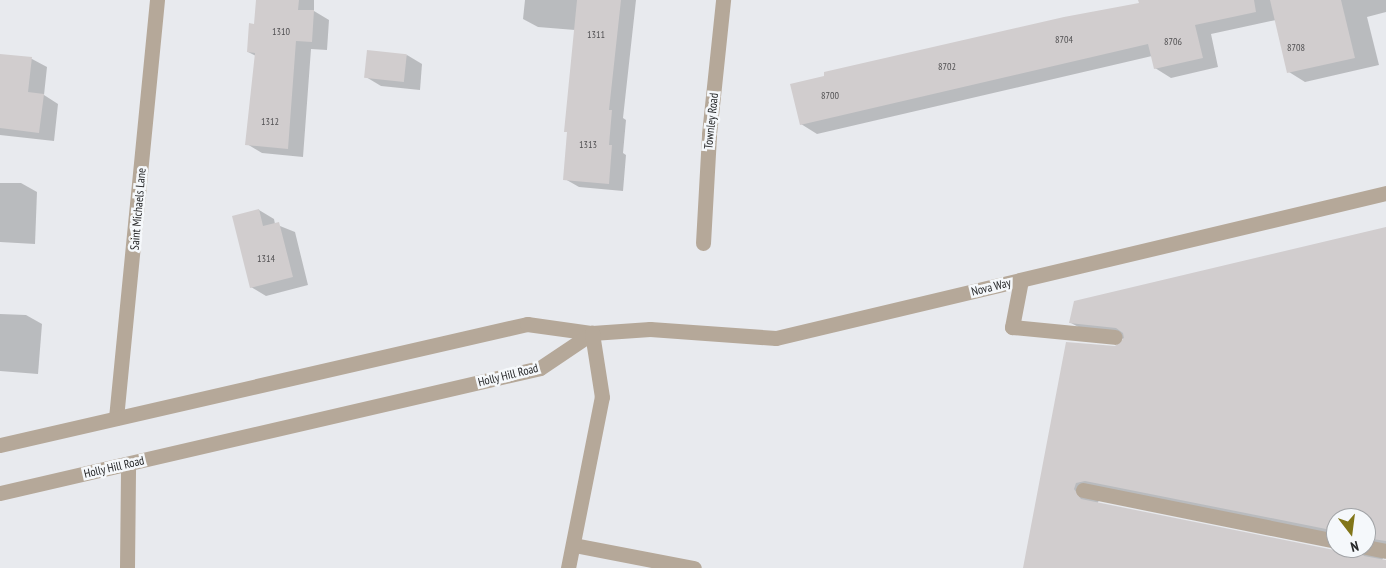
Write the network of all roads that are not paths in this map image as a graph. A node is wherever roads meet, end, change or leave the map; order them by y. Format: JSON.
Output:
{"nodes":[{"id":1,"x":157,"y":0,"type":"edge"},
{"id":2,"x":723,"y":0,"type":"edge"},
{"id":3,"x":1386,"y":193,"type":"edge"},
{"id":4,"x":703,"y":243,"type":"dead end"},
{"id":5,"x":1021,"y":280,"type":"junction"},
{"id":6,"x":592,"y":332,"type":"junction"},
{"id":7,"x":1115,"y":337,"type":"dead end"},
{"id":8,"x":116,"y":418,"type":"junction"},
{"id":9,"x":0,"y":445,"type":"edge"},
{"id":10,"x":128,"y":464,"type":"junction"},
{"id":11,"x":1083,"y":490,"type":"dead end"},
{"id":12,"x":0,"y":494,"type":"edge"},
{"id":13,"x":1326,"y":539,"type":"edge"},
{"id":14,"x":574,"y":545,"type":"junction"},
{"id":15,"x":127,"y":568,"type":"edge"},
{"id":16,"x":568,"y":568,"type":"edge"},
{"id":17,"x":694,"y":568,"type":"edge"}],
"edges":[{"from":1,"to":8,"type":"street","name":"Saint Michaels Lane"},
{"from":2,"to":4,"type":"street","name":"Townley Road"},
{"from":3,"to":5,"type":"street","name":"Nova Way"},
{"from":5,"to":6,"type":"street","name":"Nova Way"},
{"from":5,"to":7,"type":"street"},
{"from":6,"to":8,"type":"street"},
{"from":6,"to":10,"type":"street","name":"Holly Hill Road"},
{"from":6,"to":14,"type":"street"},
{"from":8,"to":9,"type":"street"},
{"from":10,"to":12,"type":"street","name":"Holly Hill Road"},
{"from":10,"to":15,"type":"street"},
{"from":11,"to":13,"type":"street"},
{"from":14,"to":16,"type":"street"},
{"from":14,"to":17,"type":"street"}]}
